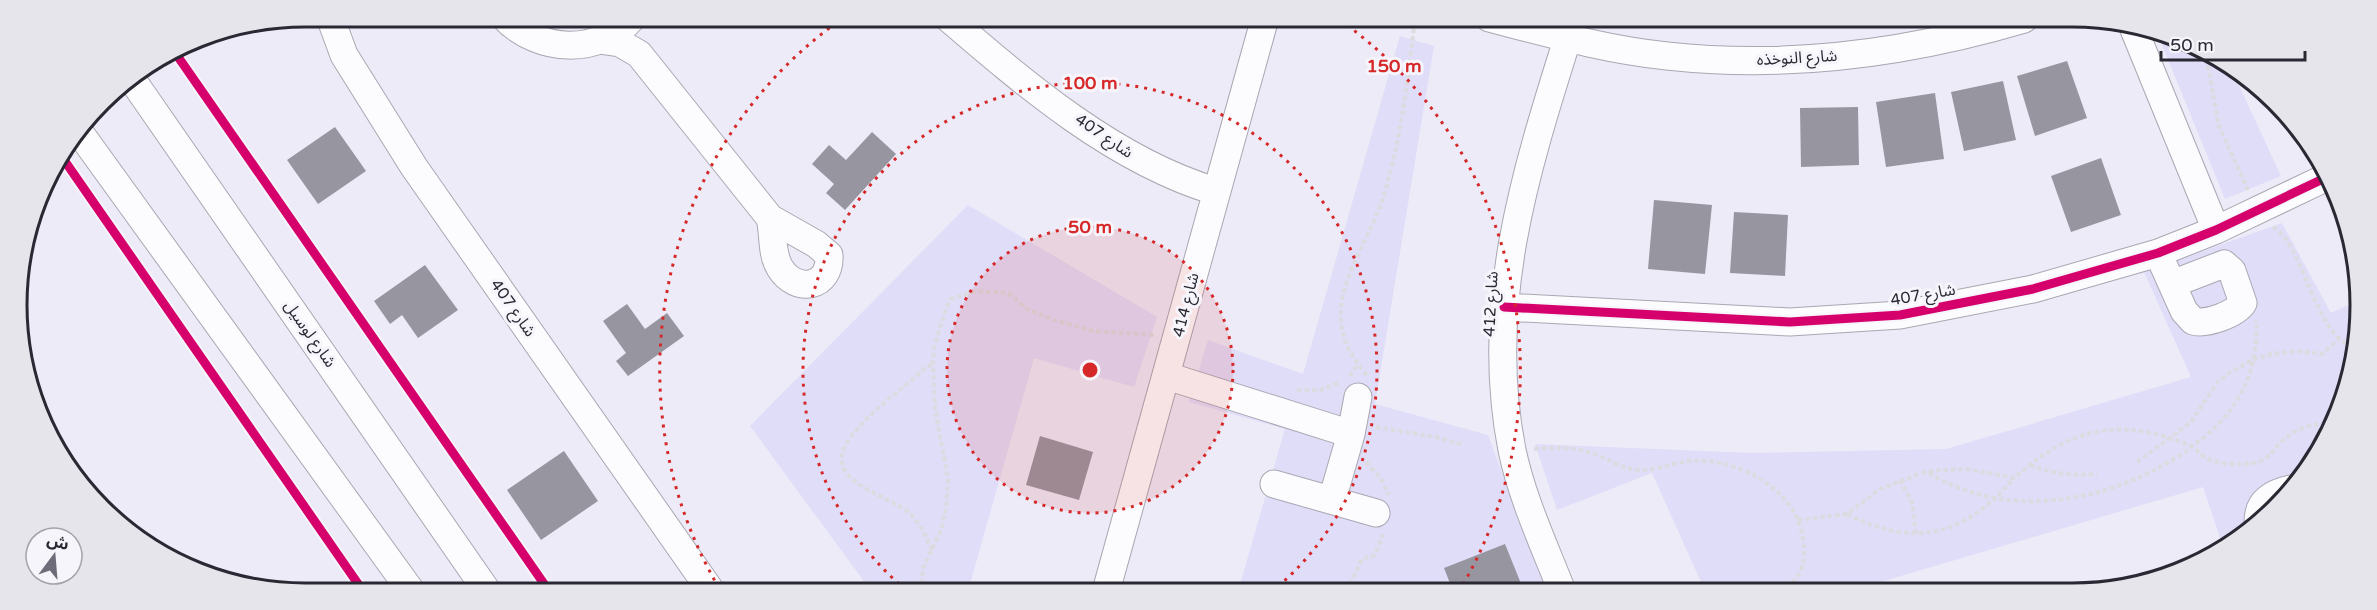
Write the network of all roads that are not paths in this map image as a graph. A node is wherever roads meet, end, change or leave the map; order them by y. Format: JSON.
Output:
{"nodes":[{"id":1,"x":334,"y":27,"type":"edge"},
{"id":2,"x":516,"y":27,"type":"edge"},
{"id":3,"x":622,"y":27,"type":"edge"},
{"id":4,"x":640,"y":27,"type":"edge"},
{"id":5,"x":959,"y":27,"type":"edge"},
{"id":6,"x":1262,"y":27,"type":"edge"},
{"id":7,"x":1988,"y":27,"type":"edge"},
{"id":8,"x":1571,"y":28,"type":"edge"},
{"id":9,"x":2136,"y":34,"type":"edge"},
{"id":10,"x":599,"y":40,"type":"junction"},
{"id":11,"x":639,"y":54,"type":"junction"},
{"id":12,"x":135,"y":84,"type":"edge"},
{"id":13,"x":83,"y":137,"type":"edge"},
{"id":14,"x":2320,"y":180,"type":"edge"},
{"id":15,"x":1215,"y":191,"type":"junction"},
{"id":16,"x":770,"y":218,"type":"dead end"},
{"id":17,"x":2216,"y":230,"type":"junction"},
{"id":18,"x":2158,"y":253,"type":"junction"},
{"id":19,"x":2172,"y":284,"type":"dead end"},
{"id":20,"x":1504,"y":307,"type":"junction"},
{"id":21,"x":1167,"y":376,"type":"junction"},
{"id":22,"x":1364,"y":388,"type":"road end"},
{"id":23,"x":1366,"y":437,"type":"junction"},
{"id":24,"x":1274,"y":484,"type":"dead end"},
{"id":25,"x":2278,"y":491,"type":"edge"},
{"id":26,"x":1332,"y":500,"type":"junction"},
{"id":27,"x":2262,"y":508,"type":"edge"},
{"id":28,"x":1384,"y":512,"type":"road end"},
{"id":29,"x":405,"y":583,"type":"edge"},
{"id":30,"x":481,"y":583,"type":"edge"},
{"id":31,"x":705,"y":583,"type":"edge"},
{"id":32,"x":1108,"y":583,"type":"edge"},
{"id":33,"x":1559,"y":583,"type":"edge"}],
"edges":[{"from":1,"to":31,"type":"street","name":"شارع 407"},
{"from":2,"to":10,"type":"street"},
{"from":3,"to":10,"type":"street"},
{"from":4,"to":11,"type":"street"},
{"from":5,"to":15,"type":"street","name":"شارع 407"},
{"from":6,"to":15,"type":"street","name":"شارع 414"},
{"from":7,"to":8,"type":"street","name":"شارع النوخذه"},
{"from":8,"to":20,"type":"street","name":"شارع 412"},
{"from":9,"to":17,"type":"street"},
{"from":10,"to":11,"type":"street"},
{"from":11,"to":16,"type":"street"},
{"from":12,"to":30,"type":"street","name":"شارع لوسيل"},
{"from":13,"to":29,"type":"street"},
{"from":14,"to":17,"type":"street","name":"شارع 407"},
{"from":15,"to":21,"type":"street","name":"شارع 414"},
{"from":17,"to":18,"type":"street","name":"شارع 407"},
{"from":18,"to":19,"type":"street"},
{"from":18,"to":20,"type":"street","name":"شارع 407"},
{"from":20,"to":33,"type":"street","name":"شارع 412"},
{"from":21,"to":23,"type":"street"},
{"from":21,"to":32,"type":"street","name":"شارع 414"},
{"from":22,"to":23,"type":"street"},
{"from":23,"to":26,"type":"street"},
{"from":24,"to":26,"type":"street"},
{"from":25,"to":27,"type":"street"},
{"from":26,"to":28,"type":"street"}]}
